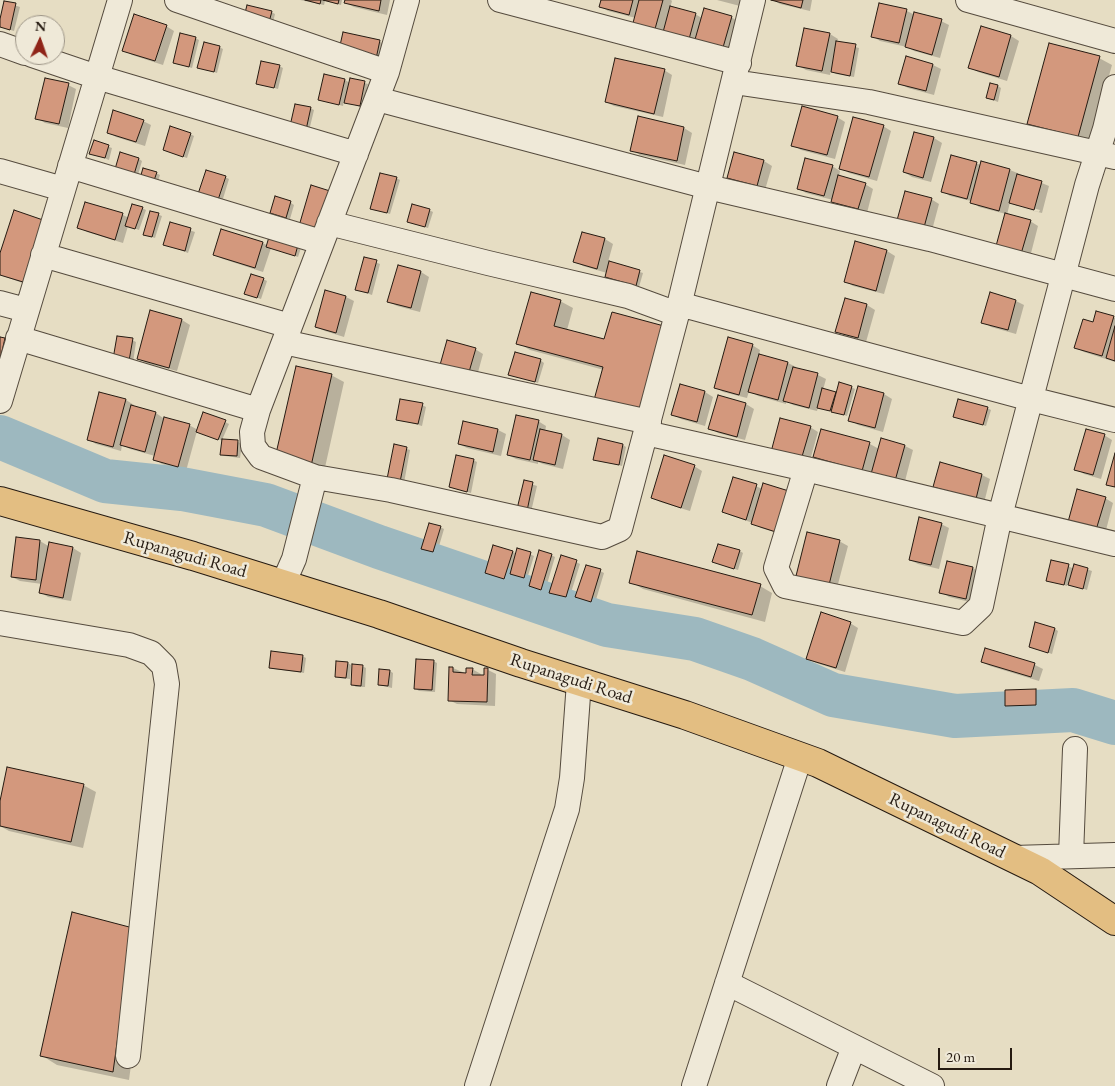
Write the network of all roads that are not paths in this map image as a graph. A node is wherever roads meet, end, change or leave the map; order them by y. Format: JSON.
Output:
{"nodes":[{"id":1,"x":120,"y":0,"type":"edge"},
{"id":2,"x":176,"y":0,"type":"edge"},
{"id":3,"x":406,"y":0,"type":"edge"},
{"id":4,"x":500,"y":0,"type":"edge"},
{"id":5,"x":753,"y":0,"type":"edge"},
{"id":6,"x":968,"y":0,"type":"edge"},
{"id":7,"x":1006,"y":6,"type":"edge"},
{"id":8,"x":1115,"y":41,"type":"edge"},
{"id":9,"x":0,"y":44,"type":"edge"},
{"id":10,"x":15,"y":49,"type":"edge"},
{"id":11,"x":62,"y":65,"type":"edge"},
{"id":12,"x":387,"y":72,"type":"junction"},
{"id":13,"x":737,"y":73,"type":"junction"},
{"id":14,"x":97,"y":77,"type":"junction"},
{"id":15,"x":1115,"y":87,"type":"edge"},
{"id":16,"x":377,"y":99,"type":"junction"},
{"id":17,"x":356,"y":154,"type":"junction"},
{"id":18,"x":1106,"y":155,"type":"edge"},
{"id":19,"x":70,"y":166,"type":"junction"},
{"id":20,"x":0,"y":171,"type":"edge"},
{"id":21,"x":708,"y":187,"type":"junction"},
{"id":22,"x":63,"y":189,"type":"junction"},
{"id":23,"x":325,"y":232,"type":"junction"},
{"id":24,"x":43,"y":256,"type":"junction"},
{"id":25,"x":1063,"y":275,"type":"junction"},
{"id":26,"x":1115,"y":289,"type":"edge"},
{"id":27,"x":0,"y":303,"type":"edge"},
{"id":28,"x":678,"y":309,"type":"junction"},
{"id":29,"x":26,"y":310,"type":"junction"},
{"id":30,"x":287,"y":334,"type":"junction"},
{"id":31,"x":18,"y":338,"type":"junction"},
{"id":32,"x":1030,"y":399,"type":"junction"},
{"id":33,"x":0,"y":401,"type":"edge"},
{"id":34,"x":258,"y":410,"type":"junction"},
{"id":35,"x":1115,"y":420,"type":"edge"},
{"id":36,"x":647,"y":428,"type":"junction"},
{"id":37,"x":806,"y":469,"type":"junction"},
{"id":38,"x":315,"y":477,"type":"junction"},
{"id":39,"x":0,"y":501,"type":"edge"},
{"id":40,"x":1000,"y":516,"type":"junction"},
{"id":41,"x":1115,"y":544,"type":"edge"},
{"id":42,"x":283,"y":584,"type":"junction"},
{"id":43,"x":0,"y":623,"type":"edge"},
{"id":44,"x":579,"y":682,"type":"junction"},
{"id":45,"x":1075,"y":748,"type":"dead end"},
{"id":46,"x":800,"y":757,"type":"junction"},
{"id":47,"x":1115,"y":855,"type":"edge"},
{"id":48,"x":1070,"y":856,"type":"junction"},
{"id":49,"x":1013,"y":858,"type":"junction"},
{"id":50,"x":1115,"y":921,"type":"edge"},
{"id":51,"x":726,"y":983,"type":"junction"},
{"id":52,"x":854,"y":1047,"type":"junction"},
{"id":53,"x":128,"y":1056,"type":"dead end"},
{"id":54,"x":477,"y":1086,"type":"edge"},
{"id":55,"x":694,"y":1086,"type":"edge"},
{"id":56,"x":839,"y":1086,"type":"edge"},
{"id":57,"x":932,"y":1086,"type":"edge"}],
"edges":[{"from":1,"to":14,"type":"street"},
{"from":2,"to":12,"type":"street"},
{"from":3,"to":12,"type":"street"},
{"from":4,"to":13,"type":"street"},
{"from":5,"to":13,"type":"street"},
{"from":6,"to":7,"type":"street"},
{"from":7,"to":8,"type":"street"},
{"from":9,"to":10,"type":"street"},
{"from":11,"to":14,"type":"street"},
{"from":12,"to":16,"type":"street"},
{"from":13,"to":18,"type":"street"},
{"from":13,"to":21,"type":"street"},
{"from":14,"to":17,"type":"street"},
{"from":14,"to":19,"type":"street"},
{"from":15,"to":18,"type":"street"},
{"from":16,"to":17,"type":"street"},
{"from":16,"to":21,"type":"street"},
{"from":17,"to":23,"type":"street"},
{"from":18,"to":25,"type":"street"},
{"from":19,"to":22,"type":"street"},
{"from":19,"to":23,"type":"street"},
{"from":20,"to":22,"type":"street"},
{"from":21,"to":25,"type":"street"},
{"from":21,"to":28,"type":"street"},
{"from":22,"to":24,"type":"street"},
{"from":23,"to":28,"type":"street"},
{"from":23,"to":30,"type":"street"},
{"from":24,"to":29,"type":"street"},
{"from":24,"to":30,"type":"street"},
{"from":25,"to":26,"type":"street"},
{"from":25,"to":32,"type":"street"},
{"from":27,"to":29,"type":"street"},
{"from":28,"to":32,"type":"street"},
{"from":28,"to":36,"type":"street"},
{"from":29,"to":31,"type":"street"},
{"from":30,"to":34,"type":"street"},
{"from":30,"to":36,"type":"street"},
{"from":31,"to":33,"type":"street"},
{"from":31,"to":34,"type":"street"},
{"from":32,"to":35,"type":"street"},
{"from":32,"to":40,"type":"street"},
{"from":34,"to":38,"type":"street"},
{"from":36,"to":37,"type":"street"},
{"from":36,"to":38,"type":"street"},
{"from":37,"to":40,"type":"street"},
{"from":37,"to":40,"type":"street"},
{"from":38,"to":42,"type":"street"},
{"from":39,"to":42,"type":"main road","name":"Rupanagudi Road"},
{"from":40,"to":41,"type":"street"},
{"from":42,"to":44,"type":"main road","name":"Rupanagudi Road"},
{"from":43,"to":53,"type":"street"},
{"from":44,"to":46,"type":"main road","name":"Rupanagudi Road"},
{"from":44,"to":54,"type":"street"},
{"from":45,"to":48,"type":"street"},
{"from":46,"to":49,"type":"main road","name":"Rupanagudi Road"},
{"from":46,"to":51,"type":"street"},
{"from":47,"to":48,"type":"street"},
{"from":48,"to":49,"type":"street"},
{"from":49,"to":50,"type":"main road","name":"Rupanagudi Road"},
{"from":51,"to":52,"type":"street"},
{"from":51,"to":55,"type":"street"},
{"from":52,"to":56,"type":"street"},
{"from":52,"to":57,"type":"street"}]}
